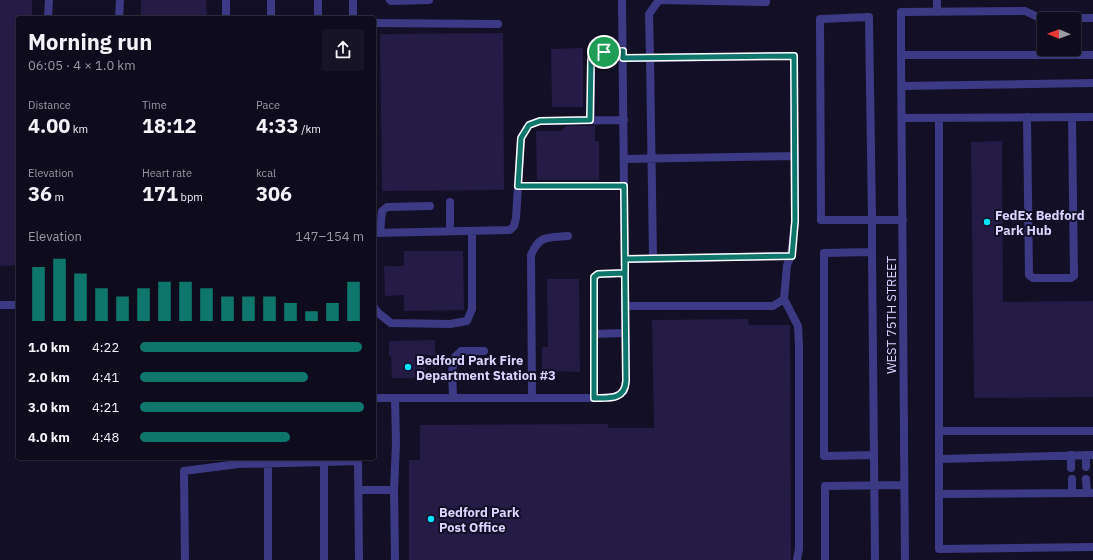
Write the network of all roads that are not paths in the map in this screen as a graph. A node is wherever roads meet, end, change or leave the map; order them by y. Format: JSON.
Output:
{"nodes":[{"id":1,"x":48,"y":0,"type":"edge"},
{"id":2,"x":120,"y":0,"type":"edge"},
{"id":3,"x":226,"y":0,"type":"edge"},
{"id":4,"x":271,"y":0,"type":"edge"},
{"id":5,"x":318,"y":0,"type":"edge"},
{"id":6,"x":353,"y":0,"type":"edge"},
{"id":7,"x":390,"y":0,"type":"edge"},
{"id":8,"x":425,"y":0,"type":"edge"},
{"id":9,"x":429,"y":0,"type":"edge"},
{"id":10,"x":622,"y":0,"type":"edge"},
{"id":11,"x":659,"y":0,"type":"edge"},
{"id":12,"x":766,"y":0,"type":"edge"},
{"id":13,"x":937,"y":0,"type":"edge"},
{"id":14,"x":937,"y":12,"type":"junction"},
{"id":15,"x":48,"y":16,"type":"edge"},
{"id":16,"x":119,"y":16,"type":"edge"},
{"id":17,"x":226,"y":16,"type":"edge"},
{"id":18,"x":271,"y":16,"type":"edge"},
{"id":19,"x":318,"y":16,"type":"edge"},
{"id":20,"x":353,"y":16,"type":"edge"},
{"id":21,"x":1093,"y":18,"type":"edge"},
{"id":22,"x":376,"y":23,"type":"edge"},
{"id":23,"x":498,"y":24,"type":"dead end"},
{"id":24,"x":623,"y":54,"type":"junction"},
{"id":25,"x":1093,"y":55,"type":"edge"},
{"id":26,"x":901,"y":56,"type":"junction"},
{"id":27,"x":650,"y":58,"type":"junction"},
{"id":28,"x":1093,"y":83,"type":"edge"},
{"id":29,"x":902,"y":86,"type":"junction"},
{"id":30,"x":1027,"y":117,"type":"junction"},
{"id":31,"x":1072,"y":117,"type":"junction"},
{"id":32,"x":1093,"y":117,"type":"edge"},
{"id":33,"x":905,"y":118,"type":"junction"},
{"id":34,"x":940,"y":118,"type":"junction"},
{"id":35,"x":590,"y":120,"type":"junction"},
{"id":36,"x":624,"y":120,"type":"junction"},
{"id":37,"x":795,"y":156,"type":"junction"},
{"id":38,"x":651,"y":158,"type":"junction"},
{"id":39,"x":624,"y":159,"type":"junction"},
{"id":40,"x":518,"y":186,"type":"junction"},
{"id":41,"x":624,"y":186,"type":"junction"},
{"id":42,"x":450,"y":202,"type":"dead end"},
{"id":43,"x":430,"y":206,"type":"dead end"},
{"id":44,"x":872,"y":220,"type":"junction"},
{"id":45,"x":903,"y":220,"type":"junction"},
{"id":46,"x":450,"y":231,"type":"junction"},
{"id":47,"x":472,"y":231,"type":"junction"},
{"id":48,"x":377,"y":233,"type":"edge"},
{"id":49,"x":568,"y":236,"type":"dead end"},
{"id":50,"x":872,"y":252,"type":"junction"},
{"id":51,"x":792,"y":256,"type":"junction"},
{"id":52,"x":652,"y":258,"type":"junction"},
{"id":53,"x":625,"y":259,"type":"junction"},
{"id":54,"x":625,"y":273,"type":"junction"},
{"id":55,"x":784,"y":299,"type":"junction"},
{"id":56,"x":0,"y":305,"type":"edge"},
{"id":57,"x":16,"y":305,"type":"edge"},
{"id":58,"x":625,"y":306,"type":"junction"},
{"id":59,"x":376,"y":310,"type":"edge"},
{"id":60,"x":625,"y":333,"type":"junction"},
{"id":61,"x":594,"y":334,"type":"junction"},
{"id":62,"x":484,"y":351,"type":"dead end"},
{"id":63,"x":376,"y":398,"type":"edge"},
{"id":64,"x":395,"y":398,"type":"junction"},
{"id":65,"x":453,"y":398,"type":"junction"},
{"id":66,"x":532,"y":398,"type":"junction"},
{"id":67,"x":594,"y":398,"type":"junction"},
{"id":68,"x":939,"y":431,"type":"junction"},
{"id":69,"x":1093,"y":431,"type":"edge"},
{"id":70,"x":874,"y":455,"type":"junction"},
{"id":71,"x":1071,"y":455,"type":"junction"},
{"id":72,"x":1090,"y":455,"type":"edge"},
{"id":73,"x":939,"y":459,"type":"junction"},
{"id":74,"x":347,"y":460,"type":"edge"},
{"id":75,"x":358,"y":460,"type":"edge"},
{"id":76,"x":324,"y":462,"type":"junction"},
{"id":77,"x":268,"y":464,"type":"junction"},
{"id":78,"x":1086,"y":467,"type":"dead end"},
{"id":79,"x":1071,"y":468,"type":"dead end"},
{"id":80,"x":1072,"y":479,"type":"dead end"},
{"id":81,"x":1086,"y":479,"type":"dead end"},
{"id":82,"x":874,"y":485,"type":"junction"},
{"id":83,"x":904,"y":485,"type":"junction"},
{"id":84,"x":359,"y":490,"type":"junction"},
{"id":85,"x":394,"y":490,"type":"junction"},
{"id":86,"x":1072,"y":493,"type":"junction"},
{"id":87,"x":1090,"y":493,"type":"edge"},
{"id":88,"x":939,"y":494,"type":"junction"},
{"id":89,"x":1093,"y":547,"type":"edge"},
{"id":90,"x":185,"y":560,"type":"edge"},
{"id":91,"x":268,"y":560,"type":"edge"},
{"id":92,"x":324,"y":560,"type":"edge"},
{"id":93,"x":359,"y":560,"type":"edge"},
{"id":94,"x":395,"y":560,"type":"edge"},
{"id":95,"x":797,"y":560,"type":"edge"},
{"id":96,"x":825,"y":560,"type":"edge"},
{"id":97,"x":875,"y":560,"type":"edge"},
{"id":98,"x":905,"y":560,"type":"edge"}],
"edges":[{"from":1,"to":15,"type":"street"},
{"from":2,"to":16,"type":"street"},
{"from":3,"to":17,"type":"street"},
{"from":4,"to":18,"type":"street"},
{"from":5,"to":19,"type":"street"},
{"from":6,"to":20,"type":"street"},
{"from":7,"to":8,"type":"street"},
{"from":8,"to":9,"type":"street"},
{"from":10,"to":24,"type":"street"},
{"from":11,"to":12,"type":"street"},
{"from":11,"to":27,"type":"street"},
{"from":13,"to":14,"type":"street"},
{"from":14,"to":21,"type":"street"},
{"from":14,"to":26,"type":"street","name":"WEST 75TH STREET"},
{"from":22,"to":23,"type":"street"},
{"from":24,"to":27,"type":"street"},
{"from":24,"to":35,"type":"street"},
{"from":24,"to":36,"type":"street"},
{"from":25,"to":26,"type":"street"},
{"from":26,"to":29,"type":"street","name":"WEST 75TH STREET"},
{"from":27,"to":37,"type":"street"},
{"from":27,"to":38,"type":"street"},
{"from":28,"to":29,"type":"street"},
{"from":29,"to":33,"type":"street","name":"WEST 75TH STREET"},
{"from":30,"to":31,"type":"street"},
{"from":30,"to":31,"type":"street"},
{"from":30,"to":34,"type":"street"},
{"from":31,"to":32,"type":"street"},
{"from":33,"to":34,"type":"street"},
{"from":33,"to":45,"type":"street","name":"WEST 75TH STREET"},
{"from":34,"to":68,"type":"street"},
{"from":35,"to":36,"type":"street"},
{"from":35,"to":40,"type":"street"},
{"from":36,"to":39,"type":"street"},
{"from":37,"to":38,"type":"street"},
{"from":37,"to":51,"type":"street"},
{"from":38,"to":39,"type":"street"},
{"from":38,"to":52,"type":"street"},
{"from":39,"to":41,"type":"street"},
{"from":40,"to":41,"type":"street"},
{"from":40,"to":47,"type":"street"},
{"from":41,"to":53,"type":"street"},
{"from":42,"to":46,"type":"street"},
{"from":43,"to":48,"type":"street"},
{"from":44,"to":44,"type":"street"},
{"from":44,"to":45,"type":"street"},
{"from":44,"to":50,"type":"street"},
{"from":45,"to":83,"type":"street","name":"WEST 75TH STREET"},
{"from":46,"to":47,"type":"street"},
{"from":46,"to":48,"type":"street"},
{"from":47,"to":59,"type":"street"},
{"from":49,"to":66,"type":"street"},
{"from":50,"to":70,"type":"street"},
{"from":50,"to":70,"type":"street"},
{"from":51,"to":52,"type":"street"},
{"from":51,"to":55,"type":"street"},
{"from":52,"to":53,"type":"street"},
{"from":53,"to":54,"type":"street"},
{"from":54,"to":58,"type":"street"},
{"from":54,"to":61,"type":"street"},
{"from":55,"to":58,"type":"street"},
{"from":55,"to":95,"type":"street"},
{"from":56,"to":57,"type":"street"},
{"from":58,"to":60,"type":"street"},
{"from":60,"to":61,"type":"street"},
{"from":60,"to":67,"type":"street"},
{"from":61,"to":67,"type":"street"},
{"from":62,"to":65,"type":"street"},
{"from":63,"to":64,"type":"street"},
{"from":64,"to":65,"type":"street"},
{"from":64,"to":85,"type":"street"},
{"from":65,"to":66,"type":"street"},
{"from":66,"to":67,"type":"street"},
{"from":68,"to":69,"type":"street"},
{"from":68,"to":73,"type":"street"},
{"from":70,"to":82,"type":"street"},
{"from":71,"to":72,"type":"street"},
{"from":71,"to":73,"type":"street"},
{"from":71,"to":79,"type":"street"},
{"from":72,"to":78,"type":"street"},
{"from":73,"to":88,"type":"street"},
{"from":74,"to":76,"type":"street"},
{"from":75,"to":84,"type":"street"},
{"from":76,"to":77,"type":"street"},
{"from":76,"to":92,"type":"street"},
{"from":77,"to":90,"type":"street"},
{"from":77,"to":91,"type":"street"},
{"from":80,"to":86,"type":"street"},
{"from":81,"to":87,"type":"street"},
{"from":82,"to":83,"type":"street"},
{"from":82,"to":96,"type":"street"},
{"from":82,"to":97,"type":"street"},
{"from":83,"to":98,"type":"street","name":"WEST 75TH STREET"},
{"from":84,"to":85,"type":"street"},
{"from":84,"to":93,"type":"street"},
{"from":85,"to":94,"type":"street"},
{"from":86,"to":87,"type":"street"},
{"from":86,"to":88,"type":"street"},
{"from":88,"to":89,"type":"street"}]}
